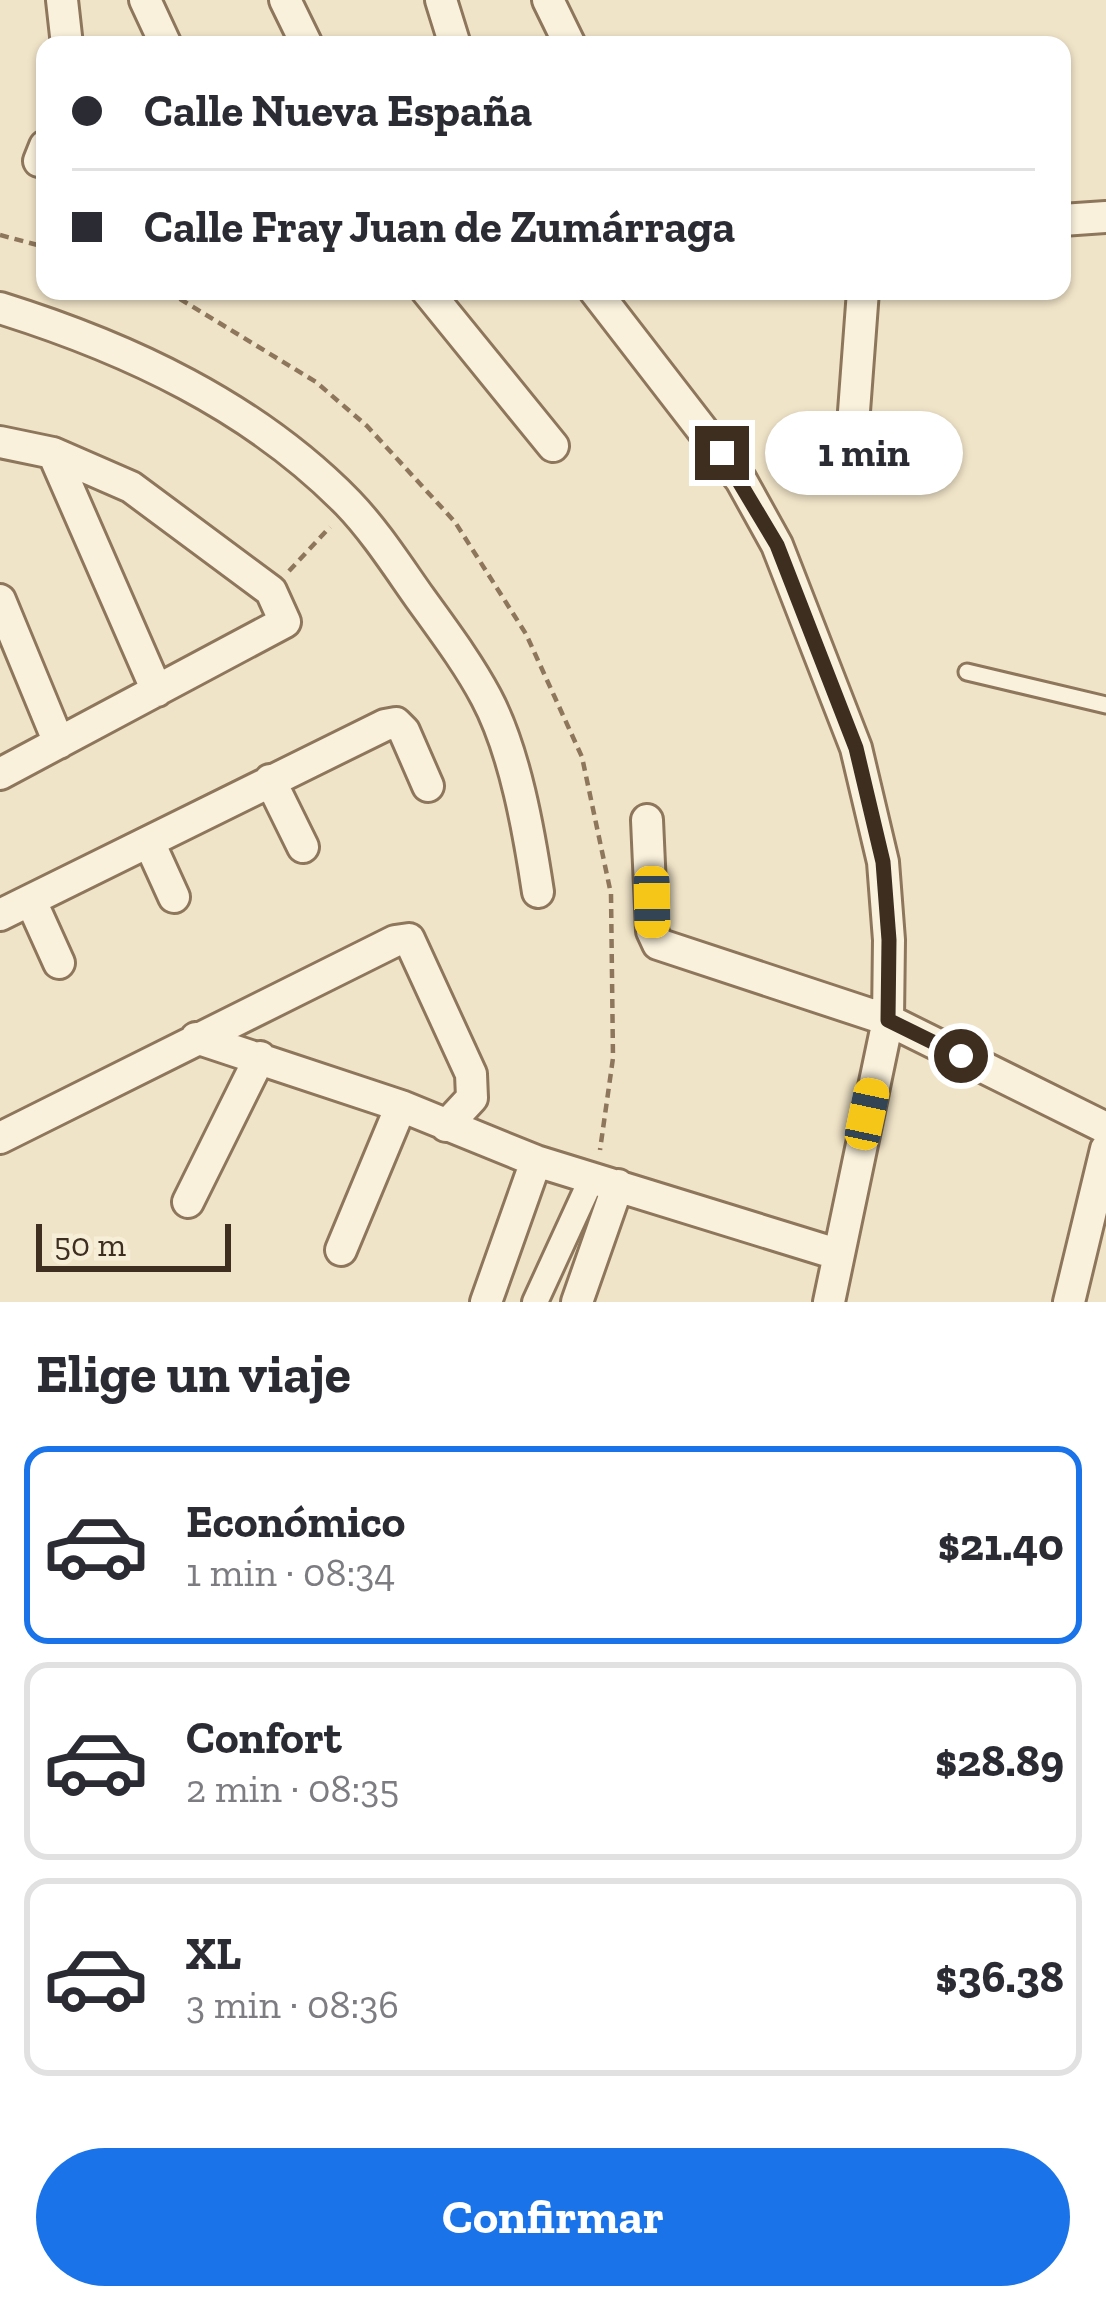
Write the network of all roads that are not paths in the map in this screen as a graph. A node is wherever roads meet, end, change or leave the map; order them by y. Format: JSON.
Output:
{"nodes":[{"id":1,"x":62,"y":0,"type":"edge"},
{"id":2,"x":145,"y":0,"type":"edge"},
{"id":3,"x":285,"y":0,"type":"edge"},
{"id":4,"x":441,"y":0,"type":"edge"},
{"id":5,"x":548,"y":0,"type":"edge"},
{"id":6,"x":66,"y":36,"type":"edge"},
{"id":7,"x":162,"y":36,"type":"edge"},
{"id":8,"x":303,"y":36,"type":"edge"},
{"id":9,"x":452,"y":36,"type":"edge"},
{"id":10,"x":566,"y":36,"type":"edge"},
{"id":11,"x":1106,"y":217,"type":"edge"},
{"id":12,"x":1071,"y":219,"type":"edge"},
{"id":13,"x":434,"y":300,"type":"edge"},
{"id":14,"x":602,"y":300,"type":"edge"},
{"id":15,"x":862,"y":300,"type":"edge"},
{"id":16,"x":0,"y":308,"type":"edge"},
{"id":17,"x":852,"y":438,"type":"dead end"},
{"id":18,"x":0,"y":442,"type":"edge"},
{"id":19,"x":553,"y":446,"type":"dead end"},
{"id":20,"x":52,"y":453,"type":"junction"},
{"id":21,"x":0,"y":600,"type":"edge"},
{"id":22,"x":968,"y":672,"type":"dead end"},
{"id":23,"x":157,"y":691,"type":"junction"},
{"id":24,"x":1106,"y":705,"type":"edge"},
{"id":25,"x":59,"y":743,"type":"junction"},
{"id":26,"x":0,"y":774,"type":"edge"},
{"id":27,"x":270,"y":780,"type":"junction"},
{"id":28,"x":428,"y":786,"type":"dead end"},
{"id":29,"x":646,"y":820,"type":"dead end"},
{"id":30,"x":149,"y":842,"type":"junction"},
{"id":31,"x":303,"y":847,"type":"dead end"},
{"id":32,"x":538,"y":892,"type":"dead end"},
{"id":33,"x":174,"y":897,"type":"dead end"},
{"id":34,"x":31,"y":901,"type":"junction"},
{"id":35,"x":0,"y":915,"type":"edge"},
{"id":36,"x":59,"y":963,"type":"dead end"},
{"id":37,"x":888,"y":1020,"type":"junction"},
{"id":38,"x":196,"y":1038,"type":"junction"},
{"id":39,"x":260,"y":1057,"type":"junction"},
{"id":40,"x":401,"y":1106,"type":"junction"},
{"id":41,"x":446,"y":1126,"type":"junction"},
{"id":42,"x":1106,"y":1128,"type":"edge"},
{"id":43,"x":0,"y":1138,"type":"edge"},
{"id":44,"x":1106,"y":1149,"type":"edge"},
{"id":45,"x":536,"y":1161,"type":"junction"},
{"id":46,"x":605,"y":1182,"type":"junction"},
{"id":47,"x":188,"y":1202,"type":"dead end"},
{"id":48,"x":341,"y":1250,"type":"dead end"},
{"id":49,"x":837,"y":1254,"type":"junction"},
{"id":50,"x":486,"y":1302,"type":"edge"},
{"id":51,"x":535,"y":1302,"type":"edge"},
{"id":52,"x":577,"y":1302,"type":"edge"},
{"id":53,"x":829,"y":1302,"type":"edge"},
{"id":54,"x":1069,"y":1302,"type":"edge"}],
"edges":[{"from":1,"to":6,"type":"street"},
{"from":2,"to":7,"type":"street"},
{"from":3,"to":8,"type":"street"},
{"from":4,"to":9,"type":"street"},
{"from":5,"to":10,"type":"street"},
{"from":11,"to":12,"type":"street"},
{"from":13,"to":19,"type":"street"},
{"from":14,"to":37,"type":"street"},
{"from":15,"to":17,"type":"street"},
{"from":16,"to":32,"type":"street"},
{"from":18,"to":20,"type":"street"},
{"from":20,"to":23,"type":"street"},
{"from":20,"to":23,"type":"street"},
{"from":21,"to":25,"type":"street"},
{"from":22,"to":24,"type":"lane"},
{"from":23,"to":25,"type":"street"},
{"from":25,"to":26,"type":"street"},
{"from":27,"to":28,"type":"street"},
{"from":27,"to":30,"type":"street"},
{"from":27,"to":31,"type":"street"},
{"from":29,"to":37,"type":"street"},
{"from":30,"to":33,"type":"street"},
{"from":30,"to":34,"type":"street"},
{"from":34,"to":35,"type":"street"},
{"from":34,"to":36,"type":"street"},
{"from":37,"to":42,"type":"street"},
{"from":37,"to":49,"type":"street"},
{"from":38,"to":39,"type":"street"},
{"from":38,"to":41,"type":"street"},
{"from":38,"to":43,"type":"street"},
{"from":39,"to":40,"type":"street"},
{"from":39,"to":47,"type":"street"},
{"from":40,"to":41,"type":"street"},
{"from":40,"to":48,"type":"street"},
{"from":41,"to":45,"type":"street"},
{"from":44,"to":54,"type":"street"},
{"from":45,"to":46,"type":"street"},
{"from":45,"to":50,"type":"street"},
{"from":46,"to":49,"type":"street"},
{"from":46,"to":51,"type":"street"},
{"from":46,"to":52,"type":"street"},
{"from":49,"to":53,"type":"street"}]}
